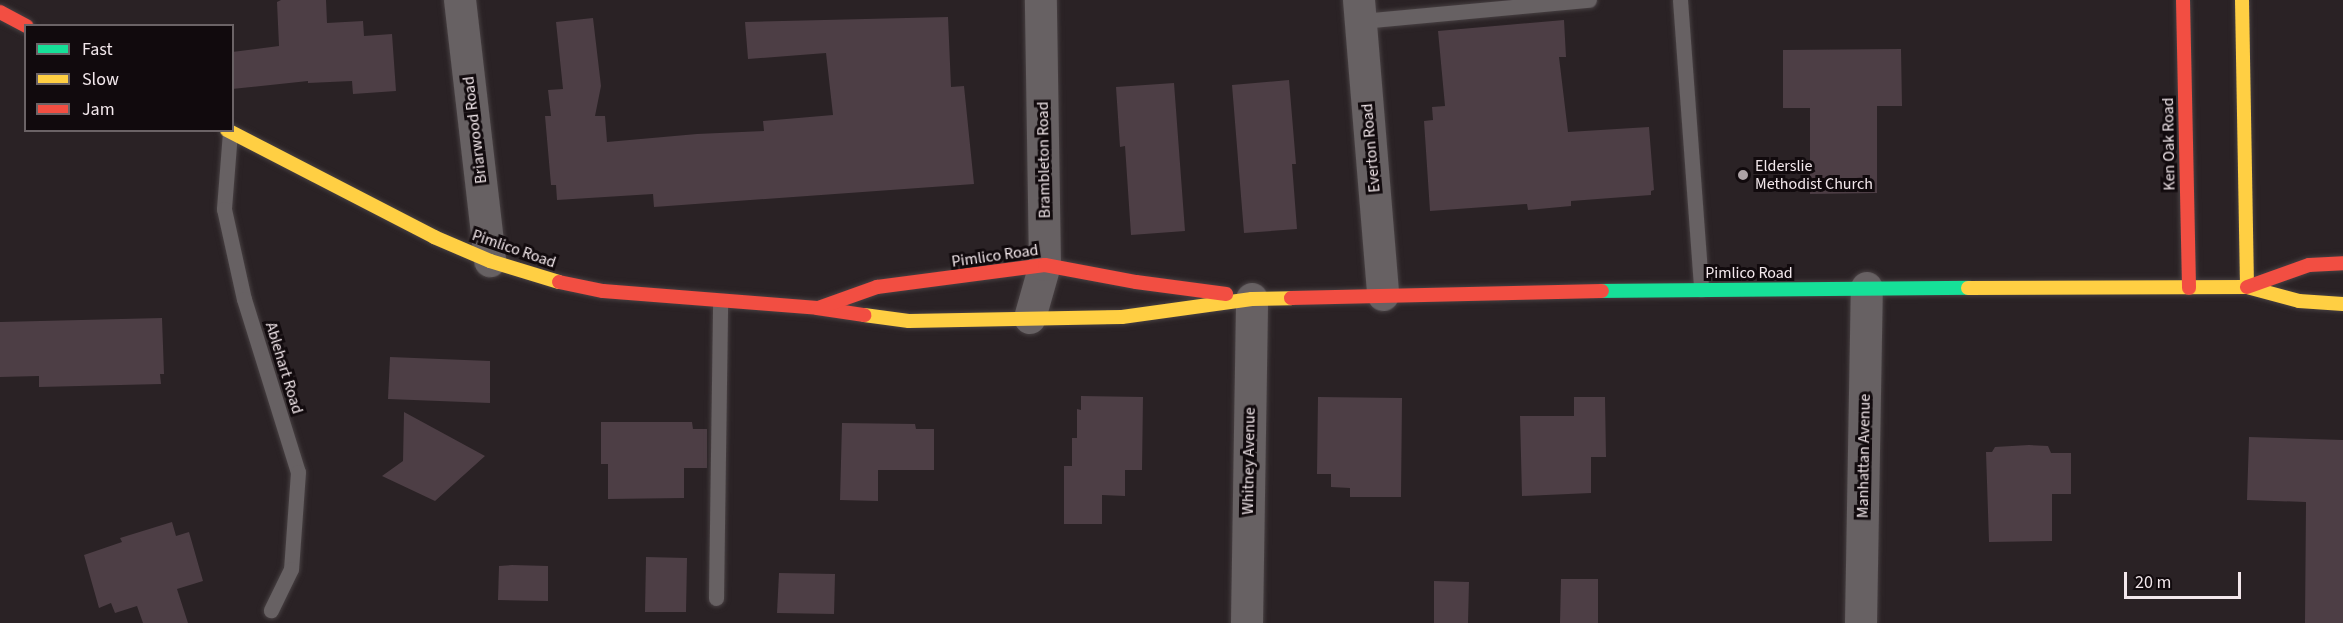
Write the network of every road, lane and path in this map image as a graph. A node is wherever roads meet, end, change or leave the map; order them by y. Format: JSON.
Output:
{"nodes":[{"id":1,"x":460,"y":0,"type":"edge"},
{"id":2,"x":1041,"y":0,"type":"edge"},
{"id":3,"x":1589,"y":0,"type":"edge"},
{"id":4,"x":1680,"y":0,"type":"edge"},
{"id":5,"x":2183,"y":0,"type":"edge"},
{"id":6,"x":2242,"y":0,"type":"edge"},
{"id":7,"x":1360,"y":10,"type":"edge"},
{"id":8,"x":0,"y":12,"type":"edge"},
{"id":9,"x":24,"y":25,"type":"edge"},
{"id":10,"x":228,"y":132,"type":"edge"},
{"id":11,"x":230,"y":132,"type":"edge"},
{"id":12,"x":490,"y":261,"type":"junction"},
{"id":13,"x":2343,"y":263,"type":"edge"},
{"id":14,"x":1045,"y":265,"type":"junction"},
{"id":15,"x":2247,"y":287,"type":"junction"},
{"id":16,"x":1867,"y":288,"type":"junction"},
{"id":17,"x":2189,"y":288,"type":"junction"},
{"id":18,"x":1701,"y":290,"type":"junction"},
{"id":19,"x":1383,"y":295,"type":"junction"},
{"id":20,"x":1252,"y":299,"type":"junction"},
{"id":21,"x":720,"y":301,"type":"junction"},
{"id":22,"x":2343,"y":304,"type":"edge"},
{"id":23,"x":817,"y":308,"type":"junction"},
{"id":24,"x":1030,"y":318,"type":"junction"},
{"id":25,"x":716,"y":598,"type":"dead end"},
{"id":26,"x":271,"y":610,"type":"dead end"},
{"id":27,"x":1247,"y":623,"type":"edge"},
{"id":28,"x":1861,"y":623,"type":"edge"}],
"edges":[{"from":1,"to":12,"type":"street","name":"Briarwood Road"},
{"from":2,"to":14,"type":"street","name":"Brambleton Road"},
{"from":3,"to":7,"type":"lane"},
{"from":4,"to":18,"type":"lane"},
{"from":5,"to":17,"type":"street","name":"Ken Oak Road"},
{"from":6,"to":15,"type":"street"},
{"from":7,"to":19,"type":"street","name":"Everton Road"},
{"from":8,"to":9,"type":"street"},
{"from":10,"to":26,"type":"lane","name":"Ablehart Road"},
{"from":11,"to":12,"type":"street","name":"Pimlico Road"},
{"from":12,"to":21,"type":"street","name":"Pimlico Road"},
{"from":13,"to":15,"type":"street","name":"Pimlico Road"},
{"from":14,"to":20,"type":"street","name":"Pimlico Road"},
{"from":14,"to":23,"type":"street","name":"Pimlico Road"},
{"from":14,"to":24,"type":"street","name":"Brambleton Road"},
{"from":15,"to":17,"type":"street","name":"Pimlico Road"},
{"from":15,"to":22,"type":"street","name":"Pimlico Road"},
{"from":16,"to":17,"type":"street","name":"Pimlico Road"},
{"from":16,"to":18,"type":"street","name":"Pimlico Road"},
{"from":16,"to":28,"type":"street","name":"Manhattan Avenue"},
{"from":18,"to":19,"type":"street","name":"Pimlico Road"},
{"from":19,"to":20,"type":"street","name":"Pimlico Road"},
{"from":20,"to":24,"type":"street","name":"Pimlico Road"},
{"from":20,"to":27,"type":"street","name":"Whitney Avenue"},
{"from":21,"to":23,"type":"street","name":"Pimlico Road"},
{"from":21,"to":25,"type":"lane"},
{"from":23,"to":24,"type":"street","name":"Pimlico Road"}]}
